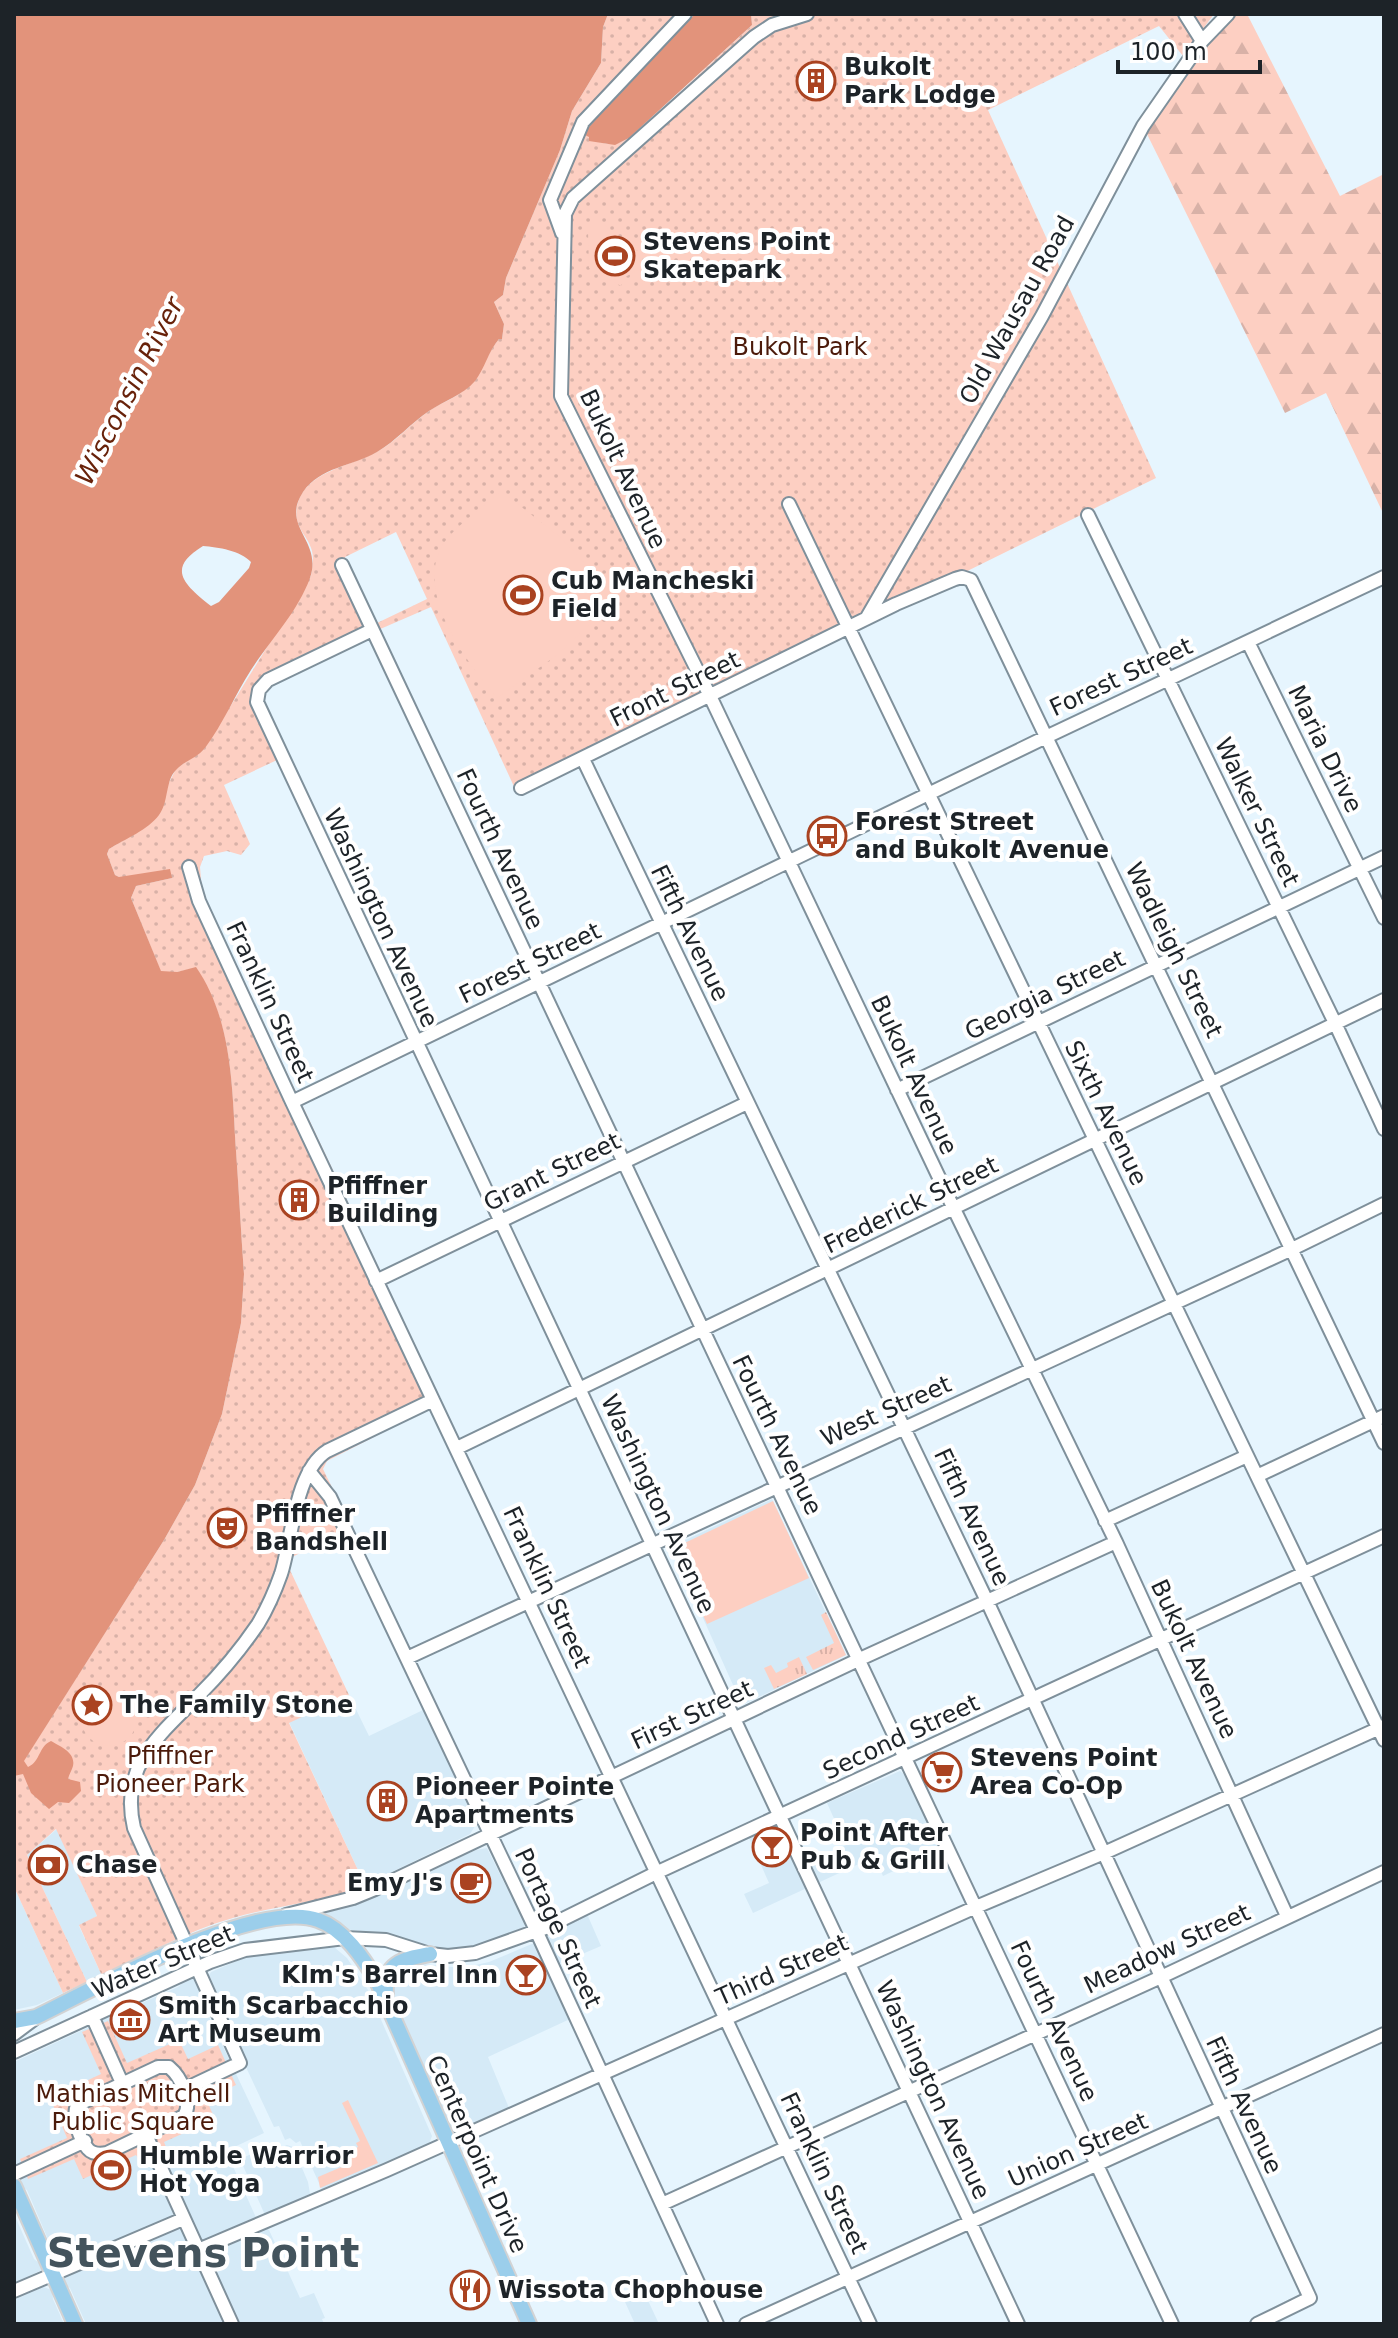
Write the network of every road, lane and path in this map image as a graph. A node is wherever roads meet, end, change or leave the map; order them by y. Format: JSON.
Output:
{"nodes":[{"id":1,"x":685,"y":14,"type":"edge"},
{"id":2,"x":807,"y":14,"type":"edge"},
{"id":3,"x":1185,"y":14,"type":"edge"},
{"id":4,"x":1228,"y":14,"type":"edge"},
{"id":5,"x":1202,"y":41,"type":"junction"},
{"id":6,"x":564,"y":240,"type":"junction"},
{"id":7,"x":789,"y":504,"type":"dead end"},
{"id":8,"x":1088,"y":515,"type":"dead end"},
{"id":9,"x":342,"y":565,"type":"dead end"},
{"id":10,"x":1384,"y":577,"type":"edge"},
{"id":11,"x":866,"y":619,"type":"junction"},
{"id":12,"x":847,"y":627,"type":"junction"},
{"id":13,"x":372,"y":630,"type":"junction"},
{"id":14,"x":1248,"y":642,"type":"junction"},
{"id":15,"x":1169,"y":679,"type":"junction"},
{"id":16,"x":710,"y":696,"type":"junction"},
{"id":17,"x":1046,"y":737,"type":"junction"},
{"id":18,"x":583,"y":759,"type":"junction"},
{"id":19,"x":521,"y":788,"type":"dead end"},
{"id":20,"x":927,"y":795,"type":"junction"},
{"id":21,"x":1384,"y":857,"type":"edge"},
{"id":22,"x":788,"y":863,"type":"junction"},
{"id":23,"x":189,"y":867,"type":"dead end"},
{"id":24,"x":1360,"y":868,"type":"junction"},
{"id":25,"x":1279,"y":906,"type":"junction"},
{"id":26,"x":1384,"y":918,"type":"edge"},
{"id":27,"x":661,"y":924,"type":"junction"},
{"id":28,"x":1157,"y":965,"type":"junction"},
{"id":29,"x":539,"y":983,"type":"junction"},
{"id":30,"x":1384,"y":1000,"type":"edge"},
{"id":31,"x":1037,"y":1023,"type":"junction"},
{"id":32,"x":1335,"y":1023,"type":"junction"},
{"id":33,"x":415,"y":1043,"type":"junction"},
{"id":34,"x":1214,"y":1083,"type":"junction"},
{"id":35,"x":897,"y":1090,"type":"junction"},
{"id":36,"x":292,"y":1102,"type":"junction"},
{"id":37,"x":747,"y":1103,"type":"junction"},
{"id":38,"x":1384,"y":1129,"type":"edge"},
{"id":39,"x":1094,"y":1140,"type":"junction"},
{"id":40,"x":623,"y":1163,"type":"junction"},
{"id":41,"x":1384,"y":1204,"type":"edge"},
{"id":42,"x":954,"y":1209,"type":"junction"},
{"id":43,"x":501,"y":1222,"type":"junction"},
{"id":44,"x":1292,"y":1249,"type":"junction"},
{"id":45,"x":828,"y":1269,"type":"junction"},
{"id":46,"x":376,"y":1281,"type":"junction"},
{"id":47,"x":1175,"y":1303,"type":"junction"},
{"id":48,"x":702,"y":1331,"type":"junction"},
{"id":49,"x":1032,"y":1369,"type":"junction"},
{"id":50,"x":579,"y":1390,"type":"junction"},
{"id":51,"x":433,"y":1400,"type":"junction"},
{"id":52,"x":1379,"y":1418,"type":"edge"},
{"id":53,"x":905,"y":1427,"type":"junction"},
{"id":54,"x":1384,"y":1443,"type":"edge"},
{"id":55,"x":457,"y":1448,"type":"junction"},
{"id":56,"x":1247,"y":1456,"type":"junction"},
{"id":57,"x":309,"y":1471,"type":"junction"},
{"id":58,"x":1257,"y":1476,"type":"junction"},
{"id":59,"x":778,"y":1485,"type":"junction"},
{"id":60,"x":1105,"y":1521,"type":"junction"},
{"id":61,"x":1384,"y":1536,"type":"edge"},
{"id":62,"x":1116,"y":1542,"type":"junction"},
{"id":63,"x":652,"y":1543,"type":"junction"},
{"id":64,"x":1304,"y":1572,"type":"junction"},
{"id":65,"x":529,"y":1601,"type":"junction"},
{"id":66,"x":987,"y":1601,"type":"junction"},
{"id":67,"x":1160,"y":1640,"type":"junction"},
{"id":68,"x":407,"y":1658,"type":"junction"},
{"id":69,"x":860,"y":1659,"type":"junction"},
{"id":70,"x":1033,"y":1700,"type":"junction"},
{"id":71,"x":736,"y":1718,"type":"junction"},
{"id":72,"x":1382,"y":1732,"type":"edge"},
{"id":73,"x":906,"y":1758,"type":"junction"},
{"id":74,"x":612,"y":1777,"type":"junction"},
{"id":75,"x":1233,"y":1795,"type":"junction"},
{"id":76,"x":781,"y":1816,"type":"junction"},
{"id":77,"x":489,"y":1833,"type":"junction"},
{"id":78,"x":1104,"y":1853,"type":"junction"},
{"id":79,"x":658,"y":1872,"type":"junction"},
{"id":80,"x":1384,"y":1872,"type":"edge"},
{"id":81,"x":976,"y":1907,"type":"junction"},
{"id":82,"x":283,"y":1916,"type":"junction"},
{"id":83,"x":1287,"y":1916,"type":"junction"},
{"id":84,"x":535,"y":1929,"type":"junction"},
{"id":85,"x":345,"y":1938,"type":"junction"},
{"id":86,"x":187,"y":1946,"type":"junction"},
{"id":87,"x":430,"y":1954,"type":"junction"},
{"id":88,"x":850,"y":1963,"type":"junction"},
{"id":89,"x":197,"y":1968,"type":"junction"},
{"id":90,"x":1161,"y":1977,"type":"junction"},
{"id":91,"x":387,"y":2003,"type":"junction"},
{"id":92,"x":92,"y":2016,"type":"junction"},
{"id":93,"x":36,"y":2017,"type":"junction"},
{"id":94,"x":727,"y":2019,"type":"junction"},
{"id":95,"x":14,"y":2021,"type":"edge"},
{"id":96,"x":14,"y":2034,"type":"edge"},
{"id":97,"x":1036,"y":2034,"type":"junction"},
{"id":98,"x":1384,"y":2034,"type":"edge"},
{"id":99,"x":14,"y":2052,"type":"edge"},
{"id":100,"x":601,"y":2074,"type":"junction"},
{"id":101,"x":122,"y":2083,"type":"junction"},
{"id":102,"x":183,"y":2090,"type":"junction"},
{"id":103,"x":909,"y":2091,"type":"junction"},
{"id":104,"x":1222,"y":2109,"type":"junction"},
{"id":105,"x":146,"y":2135,"type":"junction"},
{"id":106,"x":85,"y":2141,"type":"junction"},
{"id":107,"x":447,"y":2143,"type":"junction"},
{"id":108,"x":787,"y":2146,"type":"junction"},
{"id":109,"x":1098,"y":2165,"type":"junction"},
{"id":110,"x":14,"y":2174,"type":"edge"},
{"id":111,"x":14,"y":2186,"type":"edge"},
{"id":112,"x":662,"y":2204,"type":"junction"},
{"id":113,"x":183,"y":2219,"type":"junction"},
{"id":114,"x":971,"y":2222,"type":"junction"},
{"id":115,"x":198,"y":2250,"type":"junction"},
{"id":116,"x":54,"y":2275,"type":"junction"},
{"id":117,"x":849,"y":2278,"type":"junction"},
{"id":118,"x":14,"y":2291,"type":"edge"},
{"id":119,"x":75,"y":2324,"type":"edge"},
{"id":120,"x":232,"y":2324,"type":"edge"},
{"id":121,"x":529,"y":2324,"type":"edge"},
{"id":122,"x":717,"y":2324,"type":"edge"},
{"id":123,"x":746,"y":2324,"type":"edge"},
{"id":124,"x":870,"y":2324,"type":"edge"},
{"id":125,"x":1018,"y":2324,"type":"edge"},
{"id":126,"x":1172,"y":2324,"type":"edge"},
{"id":127,"x":1257,"y":2324,"type":"edge"}],
"edges":[{"from":1,"to":6,"type":"street","name":"Bukolt Avenue"},
{"from":2,"to":6,"type":"street","name":"Bukolt Avenue"},
{"from":3,"to":5,"type":"street"},
{"from":4,"to":5,"type":"street","name":"Old Wausau Road"},
{"from":5,"to":11,"type":"street","name":"Old Wausau Road"},
{"from":6,"to":16,"type":"street","name":"Bukolt Avenue"},
{"from":7,"to":12,"type":"street","name":"Sixth Avenue"},
{"from":8,"to":15,"type":"street","name":"Walker Street"},
{"from":9,"to":13,"type":"street","name":"Fourth Avenue"},
{"from":10,"to":14,"type":"street","name":"Forest Street"},
{"from":11,"to":12,"type":"street"},
{"from":11,"to":17,"type":"street","name":"Wadleigh Street"},
{"from":12,"to":16,"type":"street","name":"Front Street"},
{"from":12,"to":20,"type":"street","name":"Sixth Avenue"},
{"from":13,"to":29,"type":"street","name":"Fourth Avenue"},
{"from":13,"to":33,"type":"street","name":"Washington Avenue"},
{"from":14,"to":15,"type":"street","name":"Forest Street"},
{"from":14,"to":24,"type":"street","name":"Maria Drive"},
{"from":15,"to":17,"type":"street","name":"Forest Street"},
{"from":15,"to":25,"type":"street","name":"Walker Street"},
{"from":16,"to":18,"type":"street","name":"Front Street"},
{"from":16,"to":22,"type":"street","name":"Bukolt Avenue"},
{"from":17,"to":20,"type":"street","name":"Forest Street"},
{"from":17,"to":28,"type":"street","name":"Wadleigh Street"},
{"from":18,"to":19,"type":"street","name":"Front Street"},
{"from":18,"to":27,"type":"street","name":"Fifth Avenue"},
{"from":20,"to":22,"type":"street","name":"Forest Street"},
{"from":20,"to":31,"type":"street","name":"Sixth Avenue"},
{"from":21,"to":24,"type":"street","name":"Georgia Street"},
{"from":22,"to":27,"type":"street","name":"Forest Street"},
{"from":22,"to":35,"type":"street","name":"Bukolt Avenue"},
{"from":23,"to":36,"type":"street","name":"Franklin Street"},
{"from":24,"to":25,"type":"street","name":"Georgia Street"},
{"from":24,"to":26,"type":"street","name":"Maria Drive"},
{"from":25,"to":28,"type":"street","name":"Georgia Street"},
{"from":25,"to":32,"type":"street","name":"Walker Street"},
{"from":27,"to":29,"type":"street","name":"Forest Street"},
{"from":27,"to":37,"type":"street","name":"Fifth Avenue"},
{"from":28,"to":31,"type":"street","name":"Georgia Street"},
{"from":28,"to":34,"type":"street","name":"Wadleigh Street"},
{"from":29,"to":33,"type":"street","name":"Forest Street"},
{"from":29,"to":40,"type":"street","name":"Fourth Avenue"},
{"from":30,"to":32,"type":"street","name":"Frederick Street"},
{"from":31,"to":35,"type":"street","name":"Georgia Street"},
{"from":31,"to":39,"type":"street","name":"Sixth Avenue"},
{"from":32,"to":34,"type":"street","name":"Frederick Street"},
{"from":32,"to":38,"type":"street","name":"Walker Street"},
{"from":33,"to":36,"type":"street","name":"Forest Street"},
{"from":33,"to":43,"type":"street","name":"Washington Avenue"},
{"from":34,"to":39,"type":"street","name":"Frederick Street"},
{"from":34,"to":44,"type":"street","name":"Wadleigh Street"},
{"from":35,"to":42,"type":"street","name":"Bukolt Avenue"},
{"from":36,"to":46,"type":"street","name":"Franklin Street"},
{"from":37,"to":40,"type":"street","name":"Grant Street"},
{"from":37,"to":45,"type":"street","name":"Fifth Avenue"},
{"from":39,"to":42,"type":"street","name":"Frederick Street"},
{"from":39,"to":47,"type":"street","name":"Sixth Avenue"},
{"from":40,"to":43,"type":"street","name":"Grant Street"},
{"from":40,"to":48,"type":"street","name":"Fourth Avenue"},
{"from":41,"to":44,"type":"street","name":"West Street"},
{"from":42,"to":45,"type":"street","name":"Frederick Street"},
{"from":42,"to":49,"type":"street","name":"Bukolt Avenue"},
{"from":43,"to":46,"type":"street","name":"Grant Street"},
{"from":43,"to":50,"type":"street","name":"Washington Avenue"},
{"from":44,"to":47,"type":"street","name":"West Street"},
{"from":44,"to":52,"type":"street","name":"Wadleigh Street"},
{"from":45,"to":48,"type":"street","name":"Frederick Street"},
{"from":45,"to":53,"type":"street","name":"Fifth Avenue"},
{"from":46,"to":51,"type":"street","name":"Franklin Street"},
{"from":47,"to":49,"type":"street","name":"West Street"},
{"from":47,"to":56,"type":"street","name":"Sixth Avenue"},
{"from":48,"to":50,"type":"street","name":"Frederick Street"},
{"from":48,"to":59,"type":"street","name":"Fourth Avenue"},
{"from":49,"to":53,"type":"street","name":"West Street"},
{"from":49,"to":60,"type":"street","name":"Bukolt Avenue"},
{"from":50,"to":55,"type":"street","name":"Frederick Street"},
{"from":50,"to":63,"type":"street","name":"Washington Avenue"},
{"from":51,"to":55,"type":"street","name":"Franklin Street"},
{"from":51,"to":57,"type":"street"},
{"from":52,"to":54,"type":"street","name":"Wadleigh Street"},
{"from":52,"to":58,"type":"street"},
{"from":53,"to":59,"type":"street","name":"West Street"},
{"from":53,"to":66,"type":"street","name":"Fifth Avenue"},
{"from":55,"to":65,"type":"street","name":"Franklin Street"},
{"from":56,"to":58,"type":"street","name":"Sixth Avenue"},
{"from":56,"to":60,"type":"street"},
{"from":57,"to":68,"type":"street","name":"Portage Street"},
{"from":57,"to":86,"type":"street"},
{"from":58,"to":64,"type":"street","name":"Sixth Avenue"},
{"from":59,"to":63,"type":"street","name":"West Street"},
{"from":59,"to":69,"type":"street","name":"Fourth Avenue"},
{"from":60,"to":62,"type":"street","name":"Bukolt Avenue"},
{"from":61,"to":64,"type":"street","name":"Second Street"},
{"from":62,"to":66,"type":"street","name":"First Street"},
{"from":62,"to":67,"type":"street","name":"Bukolt Avenue"},
{"from":63,"to":65,"type":"street","name":"West Street"},
{"from":63,"to":71,"type":"street","name":"Washington Avenue"},
{"from":64,"to":67,"type":"street","name":"Second Street"},
{"from":64,"to":72,"type":"street","name":"Sixth Avenue"},
{"from":65,"to":68,"type":"street","name":"West Street"},
{"from":65,"to":74,"type":"street","name":"Franklin Street"},
{"from":66,"to":69,"type":"street","name":"First Street"},
{"from":66,"to":70,"type":"street","name":"Fifth Avenue"},
{"from":67,"to":70,"type":"street","name":"Second Street"},
{"from":67,"to":75,"type":"street","name":"Bukolt Avenue"},
{"from":68,"to":77,"type":"street","name":"Portage Street"},
{"from":69,"to":71,"type":"street","name":"First Street"},
{"from":69,"to":73,"type":"street","name":"Fourth Avenue"},
{"from":70,"to":73,"type":"street","name":"Second Street"},
{"from":70,"to":78,"type":"street","name":"Fifth Avenue"},
{"from":71,"to":74,"type":"street","name":"First Street"},
{"from":71,"to":76,"type":"street","name":"Washington Avenue"},
{"from":72,"to":75,"type":"street","name":"Third Street"},
{"from":73,"to":76,"type":"street","name":"Second Street"},
{"from":73,"to":81,"type":"street","name":"Fourth Avenue"},
{"from":74,"to":77,"type":"street","name":"First Street"},
{"from":74,"to":79,"type":"street","name":"Franklin Street"},
{"from":75,"to":78,"type":"street","name":"Third Street"},
{"from":75,"to":83,"type":"street","name":"Bukolt Avenue"},
{"from":76,"to":79,"type":"street","name":"Second Street"},
{"from":76,"to":88,"type":"street","name":"Washington Avenue"},
{"from":77,"to":82,"type":"street","name":"First Street"},
{"from":77,"to":84,"type":"street","name":"Portage Street"},
{"from":78,"to":81,"type":"street","name":"Third Street"},
{"from":78,"to":90,"type":"street","name":"Fifth Avenue"},
{"from":79,"to":84,"type":"street","name":"Second Street"},
{"from":79,"to":94,"type":"street","name":"Franklin Street"},
{"from":80,"to":83,"type":"street","name":"Meadow Street"},
{"from":81,"to":88,"type":"street","name":"Third Street"},
{"from":81,"to":97,"type":"street","name":"Fourth Avenue"},
{"from":82,"to":85,"type":"main road","name":"Centerpoint Drive"},
{"from":82,"to":86,"type":"main road","name":"Water Street"},
{"from":83,"to":90,"type":"street","name":"Meadow Street"},
{"from":84,"to":87,"type":"street","name":"Second Street"},
{"from":84,"to":100,"type":"street","name":"Portage Street"},
{"from":85,"to":87,"type":"street","name":"Water Street"},
{"from":85,"to":89,"type":"street","name":"Water Street"},
{"from":85,"to":91,"type":"main road","name":"Centerpoint Drive"},
{"from":86,"to":89,"type":"street"},
{"from":86,"to":93,"type":"main road","name":"Water Street"},
{"from":87,"to":91,"type":"main road"},
{"from":88,"to":94,"type":"street","name":"Third Street"},
{"from":88,"to":103,"type":"street","name":"Washington Avenue"},
{"from":89,"to":92,"type":"street","name":"Water Street"},
{"from":89,"to":102,"type":"street"},
{"from":90,"to":97,"type":"street","name":"Meadow Street"},
{"from":90,"to":104,"type":"street","name":"Fifth Avenue"},
{"from":91,"to":107,"type":"main road","name":"Centerpoint Drive"},
{"from":92,"to":99,"type":"street","name":"Water Street"},
{"from":92,"to":101,"type":"street"},
{"from":93,"to":95,"type":"main road"},
{"from":93,"to":96,"type":"street","name":"Water Street"},
{"from":94,"to":100,"type":"street","name":"Third Street"},
{"from":94,"to":108,"type":"street","name":"Franklin Street"},
{"from":97,"to":103,"type":"street","name":"Meadow Street"},
{"from":97,"to":109,"type":"street","name":"Fourth Avenue"},
{"from":98,"to":104,"type":"street","name":"Union Street"},
{"from":100,"to":107,"type":"street","name":"Third Street"},
{"from":100,"to":112,"type":"street","name":"Portage Street"},
{"from":101,"to":102,"type":"street"},
{"from":101,"to":106,"type":"street"},
{"from":102,"to":105,"type":"street"},
{"from":103,"to":108,"type":"street","name":"Meadow Street"},
{"from":103,"to":114,"type":"street","name":"Washington Avenue"},
{"from":104,"to":109,"type":"street","name":"Union Street"},
{"from":104,"to":127,"type":"street","name":"Fifth Avenue"},
{"from":105,"to":106,"type":"street"},
{"from":105,"to":113,"type":"street"},
{"from":106,"to":110,"type":"street"},
{"from":107,"to":115,"type":"street","name":"Third Street"},
{"from":107,"to":121,"type":"main road","name":"Centerpoint Drive"},
{"from":108,"to":112,"type":"street","name":"Meadow Street"},
{"from":108,"to":117,"type":"street","name":"Franklin Street"},
{"from":109,"to":114,"type":"street","name":"Union Street"},
{"from":109,"to":126,"type":"street","name":"Fourth Avenue"},
{"from":111,"to":116,"type":"main road"},
{"from":112,"to":122,"type":"street","name":"Portage Street"},
{"from":113,"to":115,"type":"street"},
{"from":113,"to":116,"type":"street"},
{"from":114,"to":117,"type":"street","name":"Union Street"},
{"from":114,"to":125,"type":"street","name":"Washington Avenue"},
{"from":115,"to":120,"type":"street"},
{"from":116,"to":118,"type":"street"},
{"from":116,"to":119,"type":"main road"},
{"from":117,"to":123,"type":"street","name":"Union Street"},
{"from":117,"to":124,"type":"street","name":"Franklin Street"}]}
